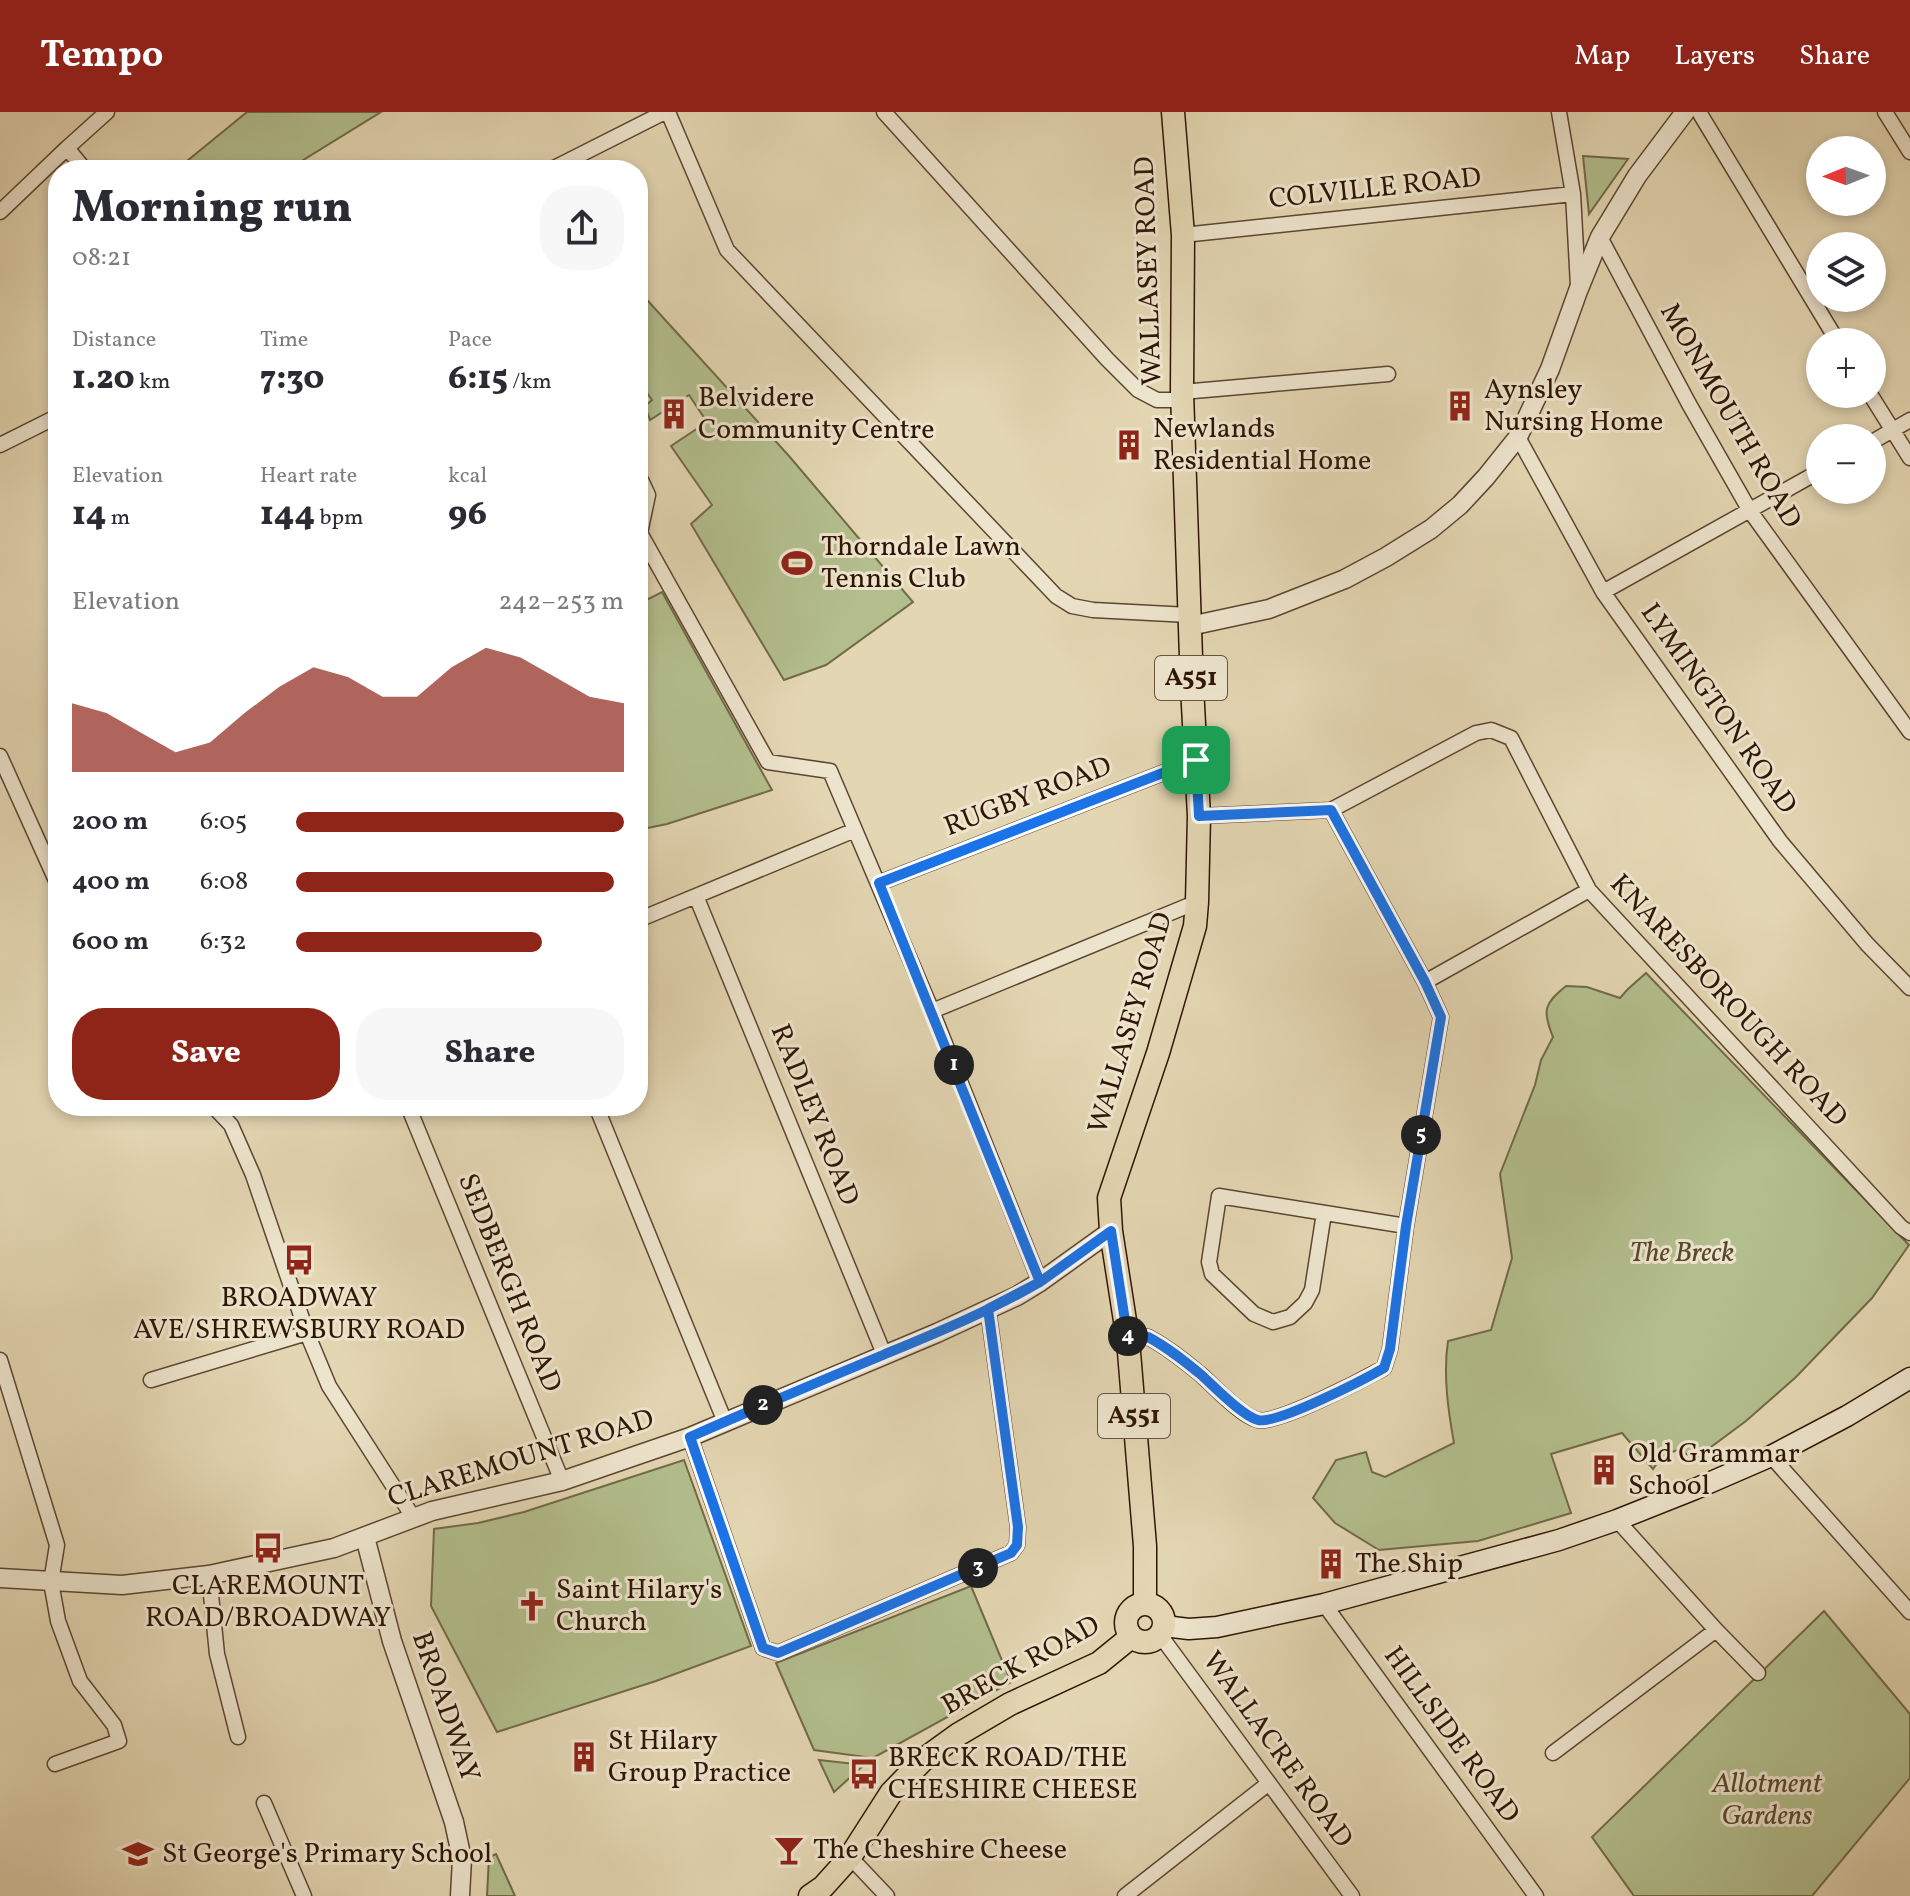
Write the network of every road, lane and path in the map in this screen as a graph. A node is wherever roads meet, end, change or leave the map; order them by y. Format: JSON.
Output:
{"nodes":[{"id":1,"x":107,"y":112,"type":"edge"},
{"id":2,"x":667,"y":112,"type":"edge"},
{"id":3,"x":884,"y":112,"type":"edge"},
{"id":4,"x":1173,"y":112,"type":"edge"},
{"id":5,"x":1559,"y":112,"type":"edge"},
{"id":6,"x":1685,"y":112,"type":"edge"},
{"id":7,"x":1699,"y":112,"type":"edge"},
{"id":8,"x":1885,"y":112,"type":"edge"},
{"id":9,"x":67,"y":148,"type":"junction"},
{"id":10,"x":1910,"y":152,"type":"edge"},
{"id":11,"x":54,"y":160,"type":"edge"},
{"id":12,"x":77,"y":160,"type":"edge"},
{"id":13,"x":570,"y":160,"type":"edge"},
{"id":14,"x":48,"y":166,"type":"edge"},
{"id":15,"x":1573,"y":194,"type":"junction"},
{"id":16,"x":0,"y":212,"type":"edge"},
{"id":17,"x":1183,"y":235,"type":"junction"},
{"id":18,"x":1600,"y":237,"type":"junction"},
{"id":19,"x":1578,"y":291,"type":"junction"},
{"id":20,"x":1830,"y":328,"type":"edge"},
{"id":21,"x":1388,"y":374,"type":"dead end"},
{"id":22,"x":1182,"y":396,"type":"junction"},
{"id":23,"x":1878,"y":408,"type":"edge"},
{"id":24,"x":1910,"y":420,"type":"edge"},
{"id":25,"x":48,"y":421,"type":"edge"},
{"id":26,"x":1892,"y":431,"type":"junction"},
{"id":27,"x":1886,"y":434,"type":"edge"},
{"id":28,"x":1518,"y":437,"type":"junction"},
{"id":29,"x":0,"y":445,"type":"edge"},
{"id":30,"x":1910,"y":458,"type":"edge"},
{"id":31,"x":1806,"y":479,"type":"edge"},
{"id":32,"x":1750,"y":511,"type":"junction"},
{"id":33,"x":648,"y":547,"type":"edge"},
{"id":34,"x":1603,"y":592,"type":"junction"},
{"id":35,"x":1189,"y":621,"type":"junction"},
{"id":36,"x":1910,"y":732,"type":"edge"},
{"id":37,"x":0,"y":756,"type":"edge"},
{"id":38,"x":1196,"y":760,"type":"junction"},
{"id":39,"x":1331,"y":810,"type":"junction"},
{"id":40,"x":1199,"y":816,"type":"junction"},
{"id":41,"x":855,"y":830,"type":"junction"},
{"id":42,"x":48,"y":863,"type":"edge"},
{"id":43,"x":879,"y":883,"type":"junction"},
{"id":44,"x":1589,"y":890,"type":"junction"},
{"id":45,"x":696,"y":896,"type":"junction"},
{"id":46,"x":1197,"y":902,"type":"junction"},
{"id":47,"x":648,"y":916,"type":"edge"},
{"id":48,"x":1425,"y":982,"type":"junction"},
{"id":49,"x":1910,"y":988,"type":"edge"},
{"id":50,"x":932,"y":1011,"type":"junction"},
{"id":51,"x":222,"y":1116,"type":"edge"},
{"id":52,"x":412,"y":1116,"type":"edge"},
{"id":53,"x":600,"y":1116,"type":"edge"},
{"id":54,"x":1324,"y":1213,"type":"junction"},
{"id":55,"x":1406,"y":1226,"type":"junction"},
{"id":56,"x":1111,"y":1231,"type":"junction"},
{"id":57,"x":1910,"y":1233,"type":"edge"},
{"id":58,"x":1040,"y":1282,"type":"junction"},
{"id":59,"x":988,"y":1309,"type":"junction"},
{"id":60,"x":307,"y":1333,"type":"junction"},
{"id":61,"x":1128,"y":1340,"type":"junction"},
{"id":62,"x":884,"y":1354,"type":"junction"},
{"id":63,"x":0,"y":1360,"type":"edge"},
{"id":64,"x":1910,"y":1378,"type":"edge"},
{"id":65,"x":151,"y":1380,"type":"dead end"},
{"id":66,"x":725,"y":1422,"type":"junction"},
{"id":67,"x":690,"y":1437,"type":"junction"},
{"id":68,"x":1771,"y":1456,"type":"junction"},
{"id":69,"x":562,"y":1481,"type":"junction"},
{"id":70,"x":413,"y":1517,"type":"junction"},
{"id":71,"x":1617,"y":1520,"type":"junction"},
{"id":72,"x":365,"y":1537,"type":"junction"},
{"id":73,"x":209,"y":1575,"type":"junction"},
{"id":74,"x":0,"y":1578,"type":"edge"},
{"id":75,"x":51,"y":1582,"type":"junction"},
{"id":76,"x":1145,"y":1603,"type":"junction"},
{"id":77,"x":1324,"y":1604,"type":"junction"},
{"id":78,"x":1910,"y":1612,"type":"edge"},
{"id":79,"x":1716,"y":1630,"type":"junction"},
{"id":80,"x":1162,"y":1631,"type":"junction"},
{"id":81,"x":1131,"y":1637,"type":"junction"},
{"id":82,"x":1758,"y":1673,"type":"dead end"},
{"id":83,"x":238,"y":1737,"type":"dead end"},
{"id":84,"x":1553,"y":1753,"type":"dead end"},
{"id":85,"x":55,"y":1764,"type":"dead end"},
{"id":86,"x":1269,"y":1783,"type":"junction"},
{"id":87,"x":264,"y":1803,"type":"dead end"},
{"id":88,"x":850,"y":1857,"type":"junction"},
{"id":89,"x":304,"y":1896,"type":"edge"},
{"id":90,"x":460,"y":1896,"type":"edge"},
{"id":91,"x":810,"y":1896,"type":"edge"},
{"id":92,"x":887,"y":1896,"type":"edge"},
{"id":93,"x":1125,"y":1896,"type":"edge"},
{"id":94,"x":1352,"y":1896,"type":"edge"},
{"id":95,"x":1536,"y":1896,"type":"edge"}],
"edges":[{"from":1,"to":9,"type":"street"},
{"from":2,"to":13,"type":"street"},
{"from":2,"to":35,"type":"street"},
{"from":3,"to":22,"type":"street"},
{"from":4,"to":17,"type":"main road","name":"WALLASEY ROAD","number":"A551"},
{"from":5,"to":15,"type":"street"},
{"from":6,"to":18,"type":"street"},
{"from":7,"to":20,"type":"street"},
{"from":8,"to":10,"type":"street"},
{"from":9,"to":11,"type":"street"},
{"from":9,"to":12,"type":"street"},
{"from":14,"to":16,"type":"street"},
{"from":15,"to":17,"type":"street","name":"COLVILLE ROAD"},
{"from":15,"to":19,"type":"street"},
{"from":17,"to":22,"type":"main road","name":"WALLASEY ROAD","number":"A551"},
{"from":18,"to":19,"type":"street"},
{"from":18,"to":32,"type":"street","name":"MONMOUTH ROAD"},
{"from":19,"to":28,"type":"street"},
{"from":21,"to":22,"type":"street"},
{"from":22,"to":35,"type":"main road","name":"WALLASEY ROAD","number":"A551"},
{"from":23,"to":26,"type":"street"},
{"from":24,"to":26,"type":"street"},
{"from":25,"to":29,"type":"street"},
{"from":26,"to":27,"type":"street"},
{"from":26,"to":30,"type":"street"},
{"from":28,"to":34,"type":"street","name":"LYMINGTON ROAD"},
{"from":28,"to":35,"type":"street"},
{"from":31,"to":32,"type":"street"},
{"from":32,"to":34,"type":"street"},
{"from":32,"to":36,"type":"street","name":"MONMOUTH ROAD"},
{"from":33,"to":41,"type":"street"},
{"from":34,"to":49,"type":"street","name":"LYMINGTON ROAD"},
{"from":35,"to":38,"type":"main road","name":"WALLASEY ROAD","number":"A551"},
{"from":37,"to":42,"type":"street"},
{"from":38,"to":40,"type":"main road","name":"WALLASEY ROAD","number":"A551"},
{"from":38,"to":43,"type":"street","name":"RUGBY ROAD"},
{"from":39,"to":40,"type":"street","name":"KNARESBOROUGH ROAD"},
{"from":39,"to":44,"type":"street","name":"KNARESBOROUGH ROAD"},
{"from":39,"to":48,"type":"street"},
{"from":40,"to":46,"type":"main road","name":"WALLASEY ROAD","number":"A551"},
{"from":41,"to":43,"type":"street"},
{"from":41,"to":45,"type":"street"},
{"from":43,"to":50,"type":"street"},
{"from":44,"to":48,"type":"street"},
{"from":44,"to":57,"type":"street","name":"KNARESBOROUGH ROAD"},
{"from":45,"to":47,"type":"street"},
{"from":45,"to":62,"type":"street","name":"RADLEY ROAD"},
{"from":46,"to":50,"type":"street"},
{"from":46,"to":56,"type":"main road","name":"WALLASEY ROAD","number":"A551"},
{"from":48,"to":55,"type":"street"},
{"from":50,"to":58,"type":"street"},
{"from":51,"to":60,"type":"street"},
{"from":52,"to":69,"type":"street","name":"SEDBERGH ROAD"},
{"from":53,"to":66,"type":"street"},
{"from":54,"to":54,"type":"street"},
{"from":54,"to":55,"type":"street"},
{"from":55,"to":61,"type":"street"},
{"from":56,"to":58,"type":"street","name":"CLAREMOUNT ROAD"},
{"from":56,"to":61,"type":"main road","number":"A551"},
{"from":58,"to":59,"type":"street","name":"CLAREMOUNT ROAD"},
{"from":59,"to":62,"type":"street","name":"CLAREMOUNT ROAD"},
{"from":59,"to":67,"type":"street"},
{"from":60,"to":65,"type":"street"},
{"from":60,"to":70,"type":"street"},
{"from":61,"to":76,"type":"main road","number":"A551"},
{"from":62,"to":66,"type":"street","name":"CLAREMOUNT ROAD"},
{"from":63,"to":75,"type":"street"},
{"from":64,"to":68,"type":"main road"},
{"from":66,"to":67,"type":"street","name":"CLAREMOUNT ROAD"},
{"from":67,"to":69,"type":"street","name":"CLAREMOUNT ROAD"},
{"from":68,"to":71,"type":"main road"},
{"from":68,"to":78,"type":"street"},
{"from":69,"to":70,"type":"street","name":"CLAREMOUNT ROAD"},
{"from":70,"to":72,"type":"street","name":"CLAREMOUNT ROAD"},
{"from":71,"to":77,"type":"main road"},
{"from":71,"to":79,"type":"street"},
{"from":72,"to":73,"type":"street","name":"CLAREMOUNT ROAD"},
{"from":72,"to":90,"type":"street","name":"BROADWAY"},
{"from":73,"to":75,"type":"street","name":"CLAREMOUNT ROAD"},
{"from":73,"to":83,"type":"street"},
{"from":74,"to":75,"type":"street","name":"CLAREMOUNT ROAD"},
{"from":75,"to":85,"type":"street"},
{"from":76,"to":80,"type":"main road"},
{"from":76,"to":81,"type":"main road"},
{"from":77,"to":80,"type":"main road"},
{"from":77,"to":95,"type":"street","name":"HILLSIDE ROAD"},
{"from":79,"to":82,"type":"street"},
{"from":79,"to":84,"type":"street"},
{"from":80,"to":81,"type":"main road"},
{"from":80,"to":86,"type":"street","name":"WALLACRE ROAD"},
{"from":81,"to":88,"type":"main road","name":"BRECK ROAD"},
{"from":86,"to":93,"type":"street"},
{"from":86,"to":94,"type":"street","name":"WALLACRE ROAD"},
{"from":87,"to":89,"type":"street"},
{"from":88,"to":91,"type":"main road","name":"BRECK ROAD"},
{"from":88,"to":92,"type":"street"}]}
